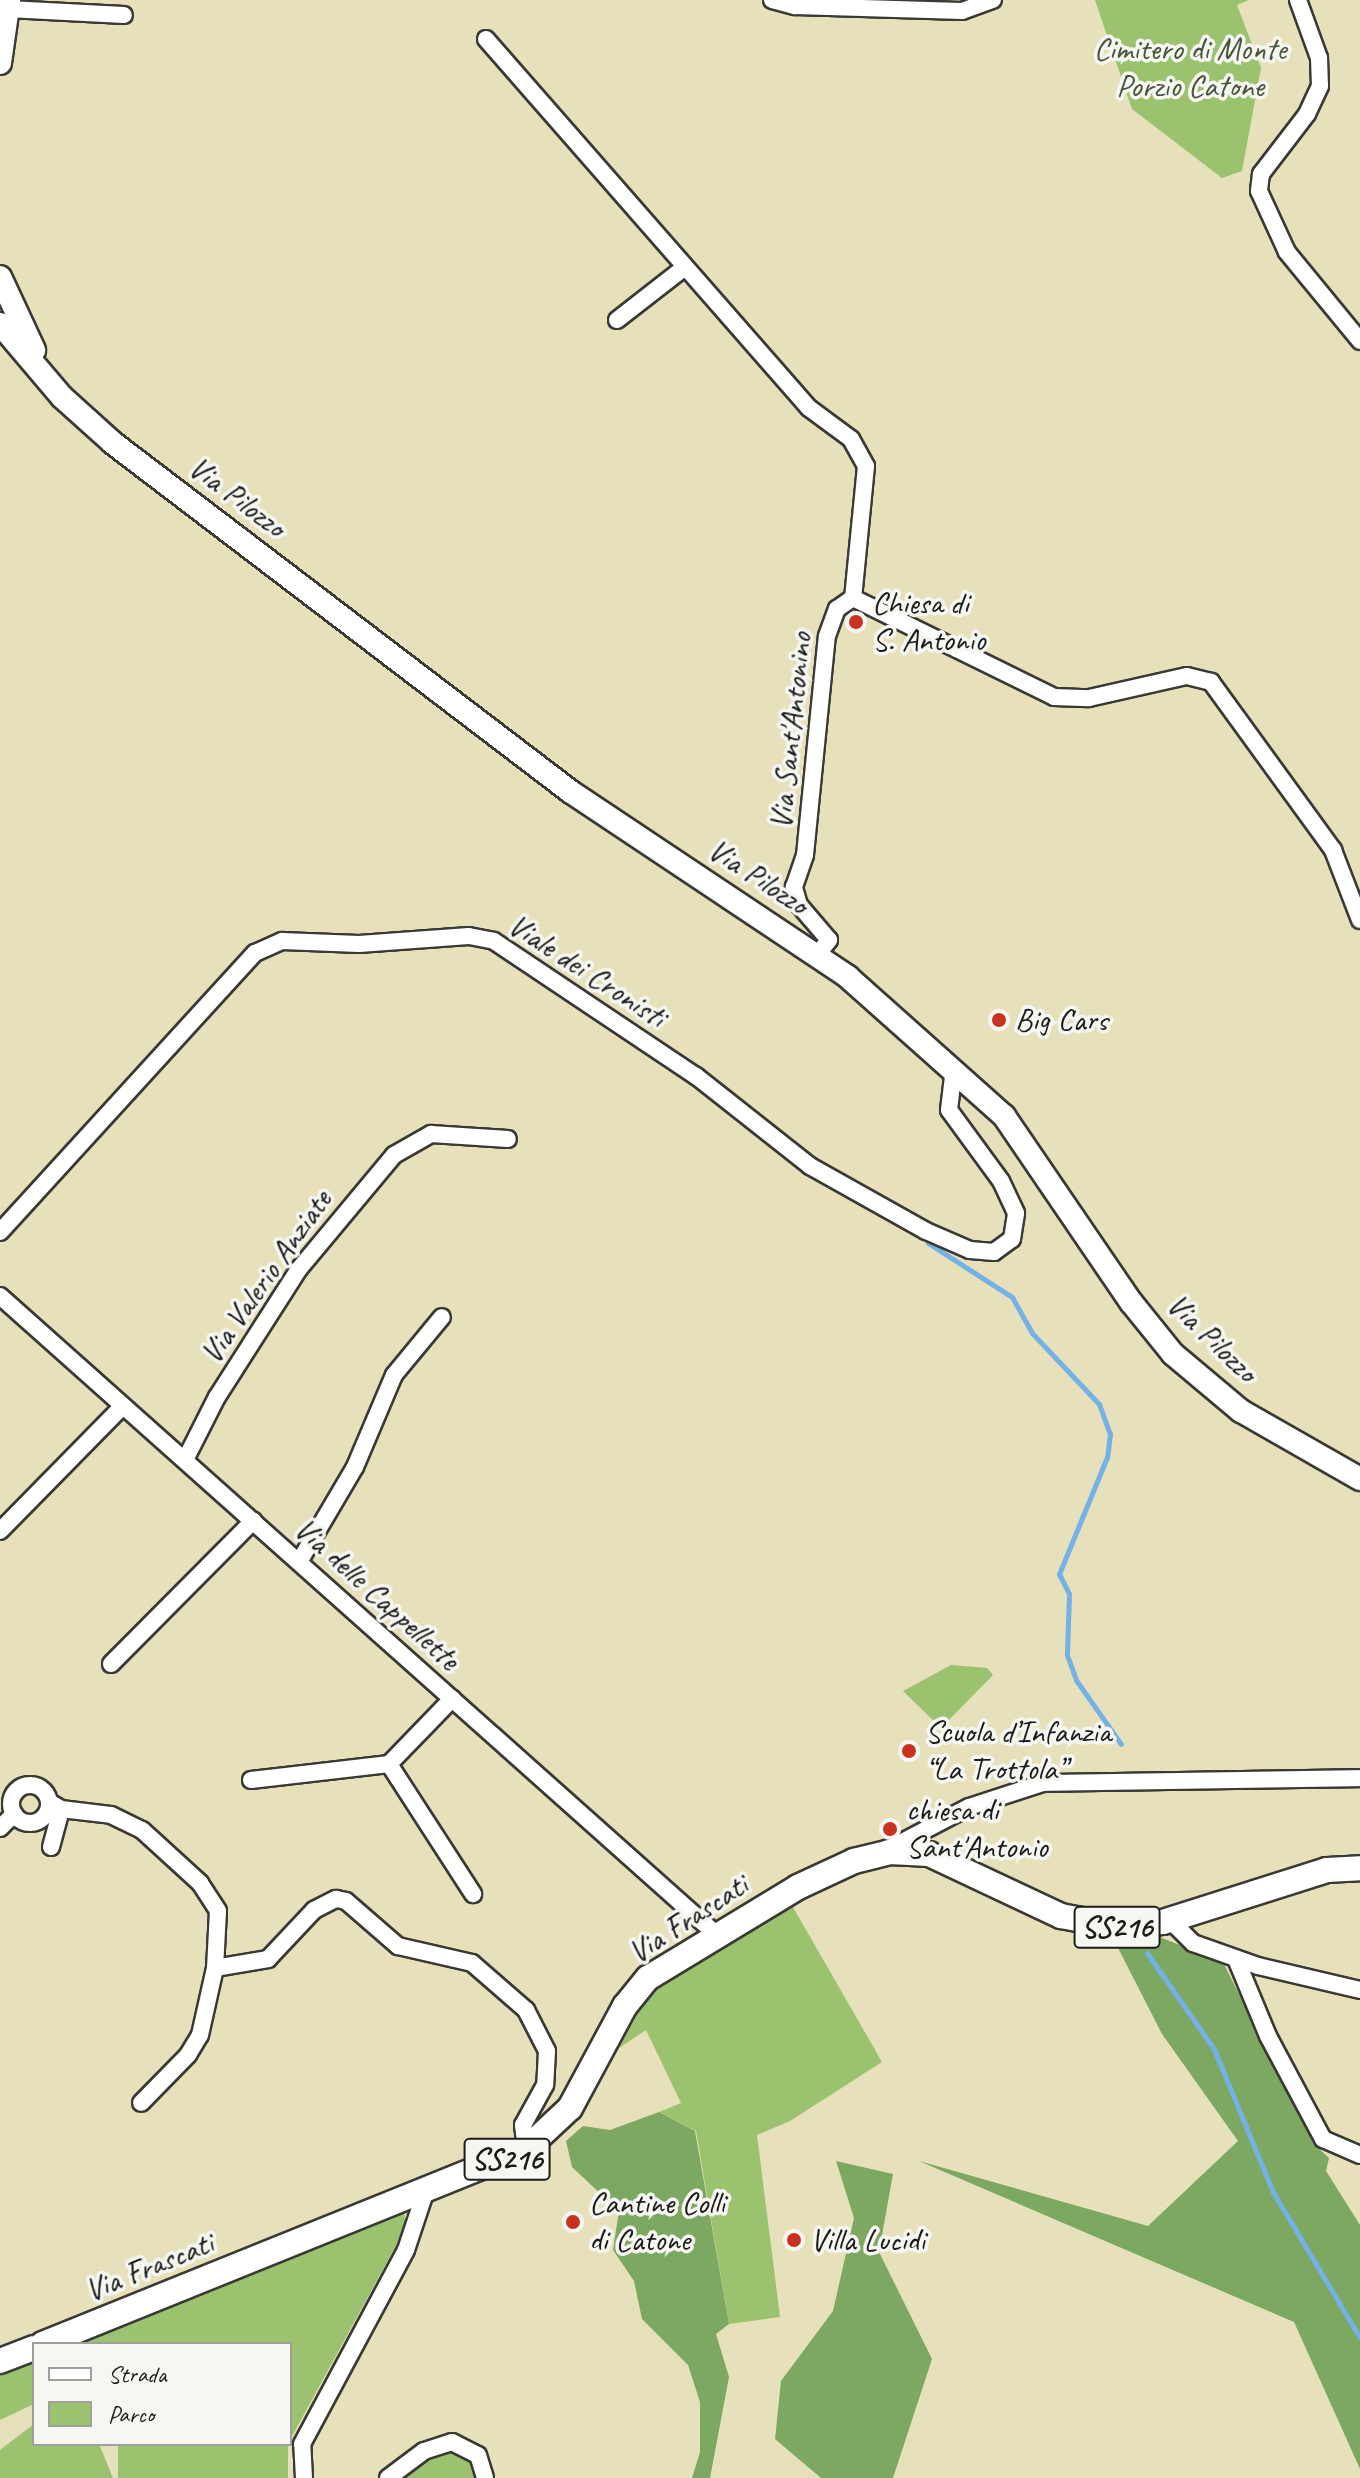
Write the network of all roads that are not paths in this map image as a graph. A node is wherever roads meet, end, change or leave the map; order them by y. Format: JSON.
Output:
{"nodes":[{"id":1,"x":772,"y":0,"type":"edge"},
{"id":2,"x":993,"y":0,"type":"edge"},
{"id":3,"x":1298,"y":0,"type":"edge"},
{"id":4,"x":124,"y":15,"type":"dead end"},
{"id":5,"x":5,"y":18,"type":"edge"},
{"id":6,"x":486,"y":39,"type":"dead end"},
{"id":7,"x":0,"y":63,"type":"edge"},
{"id":8,"x":685,"y":267,"type":"junction"},
{"id":9,"x":0,"y":277,"type":"edge"},
{"id":10,"x":617,"y":320,"type":"dead end"},
{"id":11,"x":0,"y":324,"type":"edge"},
{"id":12,"x":1360,"y":341,"type":"edge"},
{"id":13,"x":55,"y":390,"type":"junction"},
{"id":14,"x":853,"y":598,"type":"junction"},
{"id":15,"x":1360,"y":920,"type":"edge"},
{"id":16,"x":818,"y":954,"type":"junction"},
{"id":17,"x":954,"y":1068,"type":"junction"},
{"id":18,"x":508,"y":1139,"type":"dead end"},
{"id":19,"x":0,"y":1232,"type":"edge"},
{"id":20,"x":0,"y":1296,"type":"edge"},
{"id":21,"x":442,"y":1317,"type":"dead end"},
{"id":22,"x":123,"y":1406,"type":"junction"},
{"id":23,"x":185,"y":1460,"type":"junction"},
{"id":24,"x":1360,"y":1479,"type":"edge"},
{"id":25,"x":253,"y":1521,"type":"junction"},
{"id":26,"x":0,"y":1531,"type":"edge"},
{"id":27,"x":299,"y":1562,"type":"junction"},
{"id":28,"x":111,"y":1664,"type":"dead end"},
{"id":29,"x":452,"y":1699,"type":"junction"},
{"id":30,"x":389,"y":1764,"type":"junction"},
{"id":31,"x":1360,"y":1778,"type":"edge"},
{"id":32,"x":251,"y":1780,"type":"dead end"},
{"id":33,"x":8,"y":1801,"type":"edge"},
{"id":34,"x":55,"y":1806,"type":"junction"},
{"id":35,"x":0,"y":1828,"type":"edge"},
{"id":36,"x":51,"y":1847,"type":"dead end"},
{"id":37,"x":881,"y":1853,"type":"junction"},
{"id":38,"x":1360,"y":1868,"type":"edge"},
{"id":39,"x":473,"y":1894,"type":"dead end"},
{"id":40,"x":1170,"y":1920,"type":"junction"},
{"id":41,"x":717,"y":1935,"type":"junction"},
{"id":42,"x":1236,"y":1959,"type":"junction"},
{"id":43,"x":215,"y":1968,"type":"junction"},
{"id":44,"x":1360,"y":1990,"type":"edge"},
{"id":45,"x":141,"y":2103,"type":"dead end"},
{"id":46,"x":526,"y":2149,"type":"junction"},
{"id":47,"x":1360,"y":2155,"type":"edge"},
{"id":48,"x":426,"y":2190,"type":"junction"},
{"id":49,"x":48,"y":2342,"type":"edge"},
{"id":50,"x":32,"y":2349,"type":"edge"},
{"id":51,"x":0,"y":2361,"type":"edge"},
{"id":52,"x":304,"y":2478,"type":"edge"},
{"id":53,"x":388,"y":2478,"type":"edge"},
{"id":54,"x":485,"y":2478,"type":"edge"}],
"edges":[{"from":1,"to":2,"type":"street"},
{"from":3,"to":12,"type":"street"},
{"from":4,"to":5,"type":"street"},
{"from":5,"to":7,"type":"main road"},
{"from":6,"to":8,"type":"street"},
{"from":8,"to":10,"type":"street"},
{"from":8,"to":14,"type":"street"},
{"from":9,"to":13,"type":"main road","name":"Via Pilozzo"},
{"from":11,"to":13,"type":"main road","name":"Via Pilozzo"},
{"from":13,"to":16,"type":"main road","name":"Via Pilozzo"},
{"from":14,"to":15,"type":"street"},
{"from":14,"to":16,"type":"street","name":"Via Sant'Antonino"},
{"from":16,"to":17,"type":"main road","name":"Via Pilozzo"},
{"from":17,"to":19,"type":"street","name":"Viale dei Cronisti"},
{"from":17,"to":24,"type":"main road","name":"Via Pilozzo"},
{"from":18,"to":23,"type":"street","name":"Via Valerio Anziate"},
{"from":20,"to":22,"type":"street","name":"Via delle Cappellette"},
{"from":21,"to":27,"type":"street"},
{"from":22,"to":23,"type":"street","name":"Via delle Cappellette"},
{"from":22,"to":26,"type":"street"},
{"from":23,"to":25,"type":"street","name":"Via delle Cappellette"},
{"from":25,"to":27,"type":"street","name":"Via delle Cappellette"},
{"from":25,"to":28,"type":"street"},
{"from":27,"to":29,"type":"street","name":"Via delle Cappellette"},
{"from":29,"to":30,"type":"street"},
{"from":29,"to":41,"type":"street","name":"Via delle Cappellette"},
{"from":30,"to":32,"type":"street"},
{"from":30,"to":39,"type":"street"},
{"from":31,"to":37,"type":"street"},
{"from":33,"to":34,"type":"street"},
{"from":33,"to":34,"type":"street"},
{"from":33,"to":35,"type":"street"},
{"from":34,"to":36,"type":"street"},
{"from":34,"to":43,"type":"street"},
{"from":37,"to":40,"type":"main road","name":"Via Frascati","number":"SS216"},
{"from":37,"to":41,"type":"main road","name":"Via Frascati","number":"SS216"},
{"from":38,"to":40,"type":"main road","name":"Via Frascati","number":"SS216"},
{"from":40,"to":42,"type":"street"},
{"from":41,"to":46,"type":"main road","name":"Via Frascati","number":"SS216"},
{"from":42,"to":44,"type":"street"},
{"from":42,"to":47,"type":"street"},
{"from":43,"to":45,"type":"street"},
{"from":43,"to":46,"type":"street"},
{"from":46,"to":48,"type":"main road","name":"Via Frascati","number":"SS216"},
{"from":48,"to":49,"type":"main road","name":"Via Frascati","number":"SS216"},
{"from":48,"to":52,"type":"street"},
{"from":50,"to":51,"type":"main road"},
{"from":53,"to":54,"type":"street"}]}
